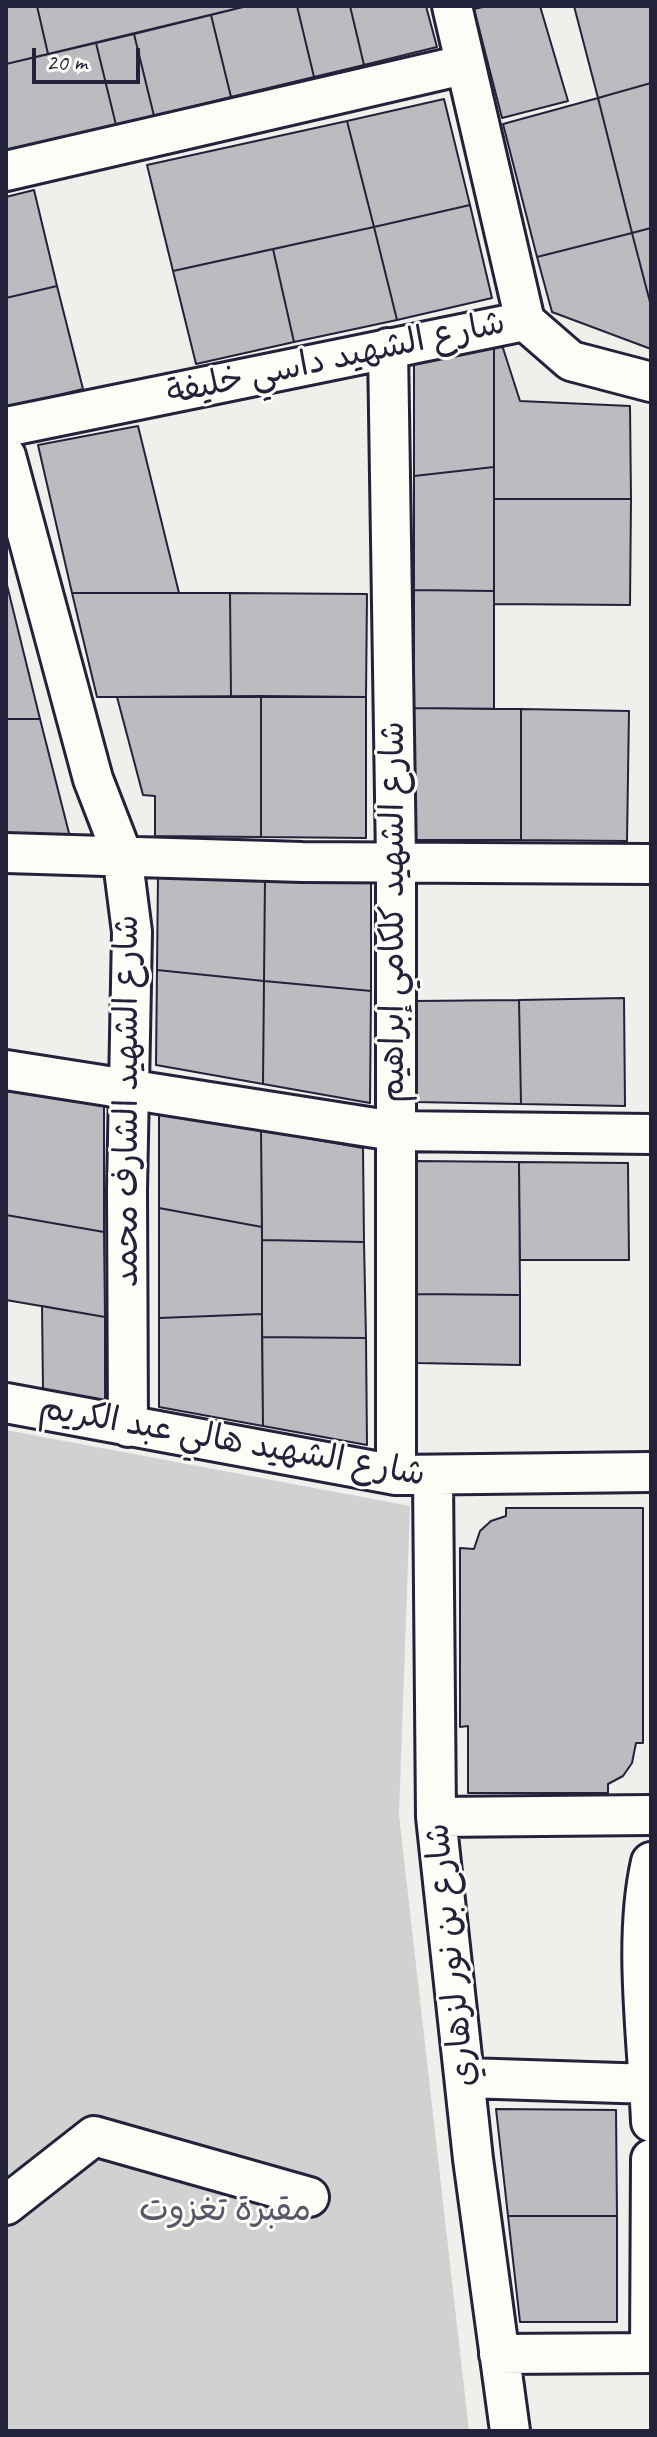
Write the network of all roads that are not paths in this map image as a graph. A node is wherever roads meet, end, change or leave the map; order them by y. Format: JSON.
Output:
{"nodes":[{"id":1,"x":452,"y":6,"type":"edge"},
{"id":2,"x":463,"y":65,"type":"junction"},
{"id":3,"x":6,"y":171,"type":"edge"},
{"id":4,"x":525,"y":321,"type":"junction"},
{"id":5,"x":388,"y":348,"type":"junction"},
{"id":6,"x":651,"y":382,"type":"edge"},
{"id":7,"x":6,"y":427,"type":"edge"},
{"id":8,"x":6,"y":456,"type":"edge"},
{"id":9,"x":6,"y":853,"type":"edge"},
{"id":10,"x":122,"y":854,"type":"junction"},
{"id":11,"x":396,"y":861,"type":"junction"},
{"id":12,"x":651,"y":864,"type":"edge"},
{"id":13,"x":6,"y":1070,"type":"edge"},
{"id":14,"x":130,"y":1089,"type":"junction"},
{"id":15,"x":394,"y":1131,"type":"junction"},
{"id":16,"x":651,"y":1134,"type":"edge"},
{"id":17,"x":6,"y":1403,"type":"edge"},
{"id":18,"x":128,"y":1427,"type":"junction"},
{"id":19,"x":651,"y":1472,"type":"edge"},
{"id":20,"x":396,"y":1475,"type":"junction"},
{"id":21,"x":433,"y":1477,"type":"junction"},
{"id":22,"x":651,"y":1815,"type":"edge"},
{"id":23,"x":436,"y":1817,"type":"junction"},
{"id":24,"x":651,"y":1862,"type":"edge"},
{"id":25,"x":466,"y":2078,"type":"junction"},
{"id":26,"x":650,"y":2084,"type":"edge"},
{"id":27,"x":651,"y":2122,"type":"edge"},
{"id":28,"x":651,"y":2159,"type":"edge"},
{"id":29,"x":309,"y":2197,"type":"dead end"},
{"id":30,"x":6,"y":2205,"type":"edge"},
{"id":31,"x":651,"y":2353,"type":"edge"},
{"id":32,"x":499,"y":2354,"type":"junction"},
{"id":33,"x":510,"y":2431,"type":"edge"}],
"edges":[{"from":1,"to":2,"type":"street"},
{"from":2,"to":3,"type":"street"},
{"from":2,"to":4,"type":"street"},
{"from":4,"to":5,"type":"street","name":"شارع الشهيد داسي خليفة"},
{"from":4,"to":6,"type":"street","name":"شارع الشهيد داسي خليفة"},
{"from":5,"to":7,"type":"street","name":"شارع الشهيد داسي خليفة"},
{"from":5,"to":11,"type":"street","name":"شارع الشهيد كلكامي إبراهيم"},
{"from":8,"to":10,"type":"street","name":"شارع الشهيد الشارف محمد"},
{"from":9,"to":10,"type":"street"},
{"from":10,"to":11,"type":"street"},
{"from":10,"to":14,"type":"street","name":"شارع الشهيد الشارف محمد"},
{"from":11,"to":12,"type":"street"},
{"from":11,"to":15,"type":"street","name":"شارع الشهيد كلكامي إبراهيم"},
{"from":13,"to":14,"type":"street"},
{"from":14,"to":15,"type":"street"},
{"from":14,"to":18,"type":"street","name":"شارع الشهيد الشارف محمد"},
{"from":15,"to":16,"type":"street"},
{"from":15,"to":20,"type":"street","name":"شارع الشهيد كلكامي إبراهيم"},
{"from":17,"to":18,"type":"street","name":"شارع الشهيد هالي عبد الكريم"},
{"from":18,"to":20,"type":"street","name":"شارع الشهيد هالي عبد الكريم"},
{"from":19,"to":21,"type":"street","name":"شارع الشهيد هالي عبد الكريم"},
{"from":20,"to":21,"type":"street","name":"شارع الشهيد هالي عبد الكريم"},
{"from":21,"to":23,"type":"street","name":"شارع بن نور لزهاري"},
{"from":22,"to":23,"type":"street"},
{"from":23,"to":25,"type":"street","name":"شارع بن نور لزهاري"},
{"from":24,"to":26,"type":"street"},
{"from":25,"to":26,"type":"street"},
{"from":25,"to":32,"type":"street","name":"شارع بن نور لزهاري"},
{"from":26,"to":27,"type":"street"},
{"from":28,"to":31,"type":"street"},
{"from":29,"to":30,"type":"street"},
{"from":31,"to":32,"type":"street"},
{"from":32,"to":33,"type":"street","name":"شارع بن نور لزهاري"}]}
